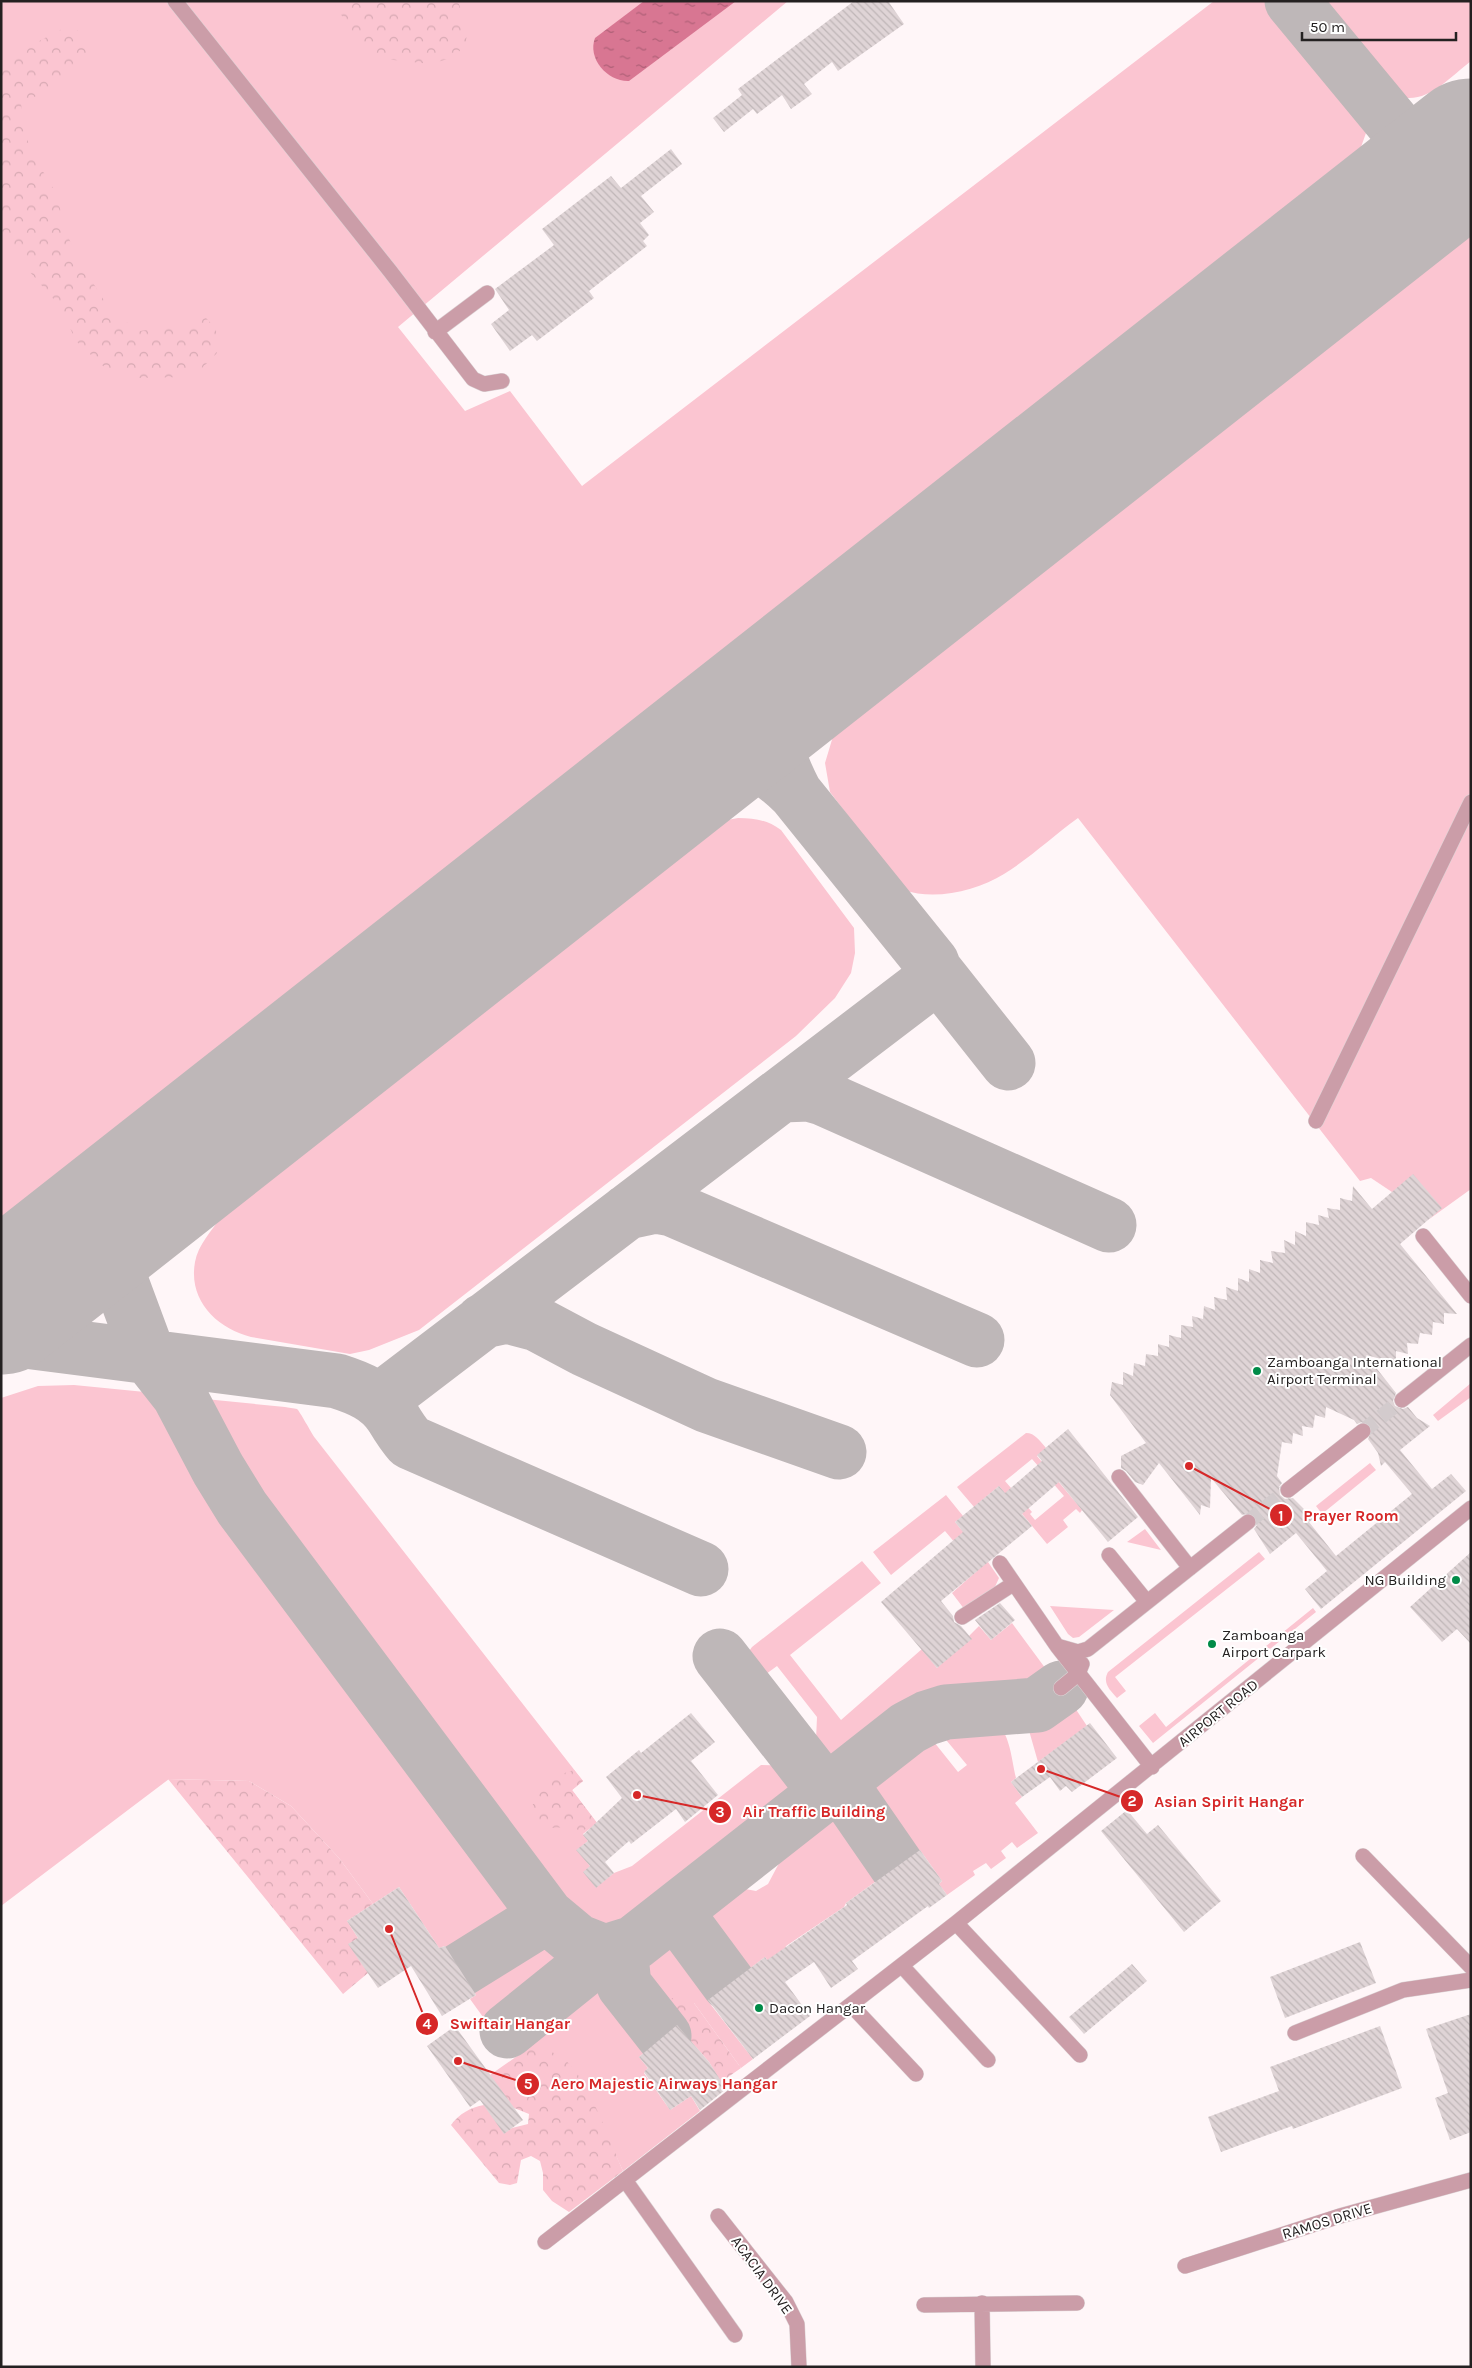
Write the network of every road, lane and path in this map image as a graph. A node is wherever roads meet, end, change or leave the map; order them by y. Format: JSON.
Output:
{"nodes":[{"id":1,"x":175,"y":1,"type":"edge"},
{"id":2,"x":487,"y":294,"type":"dead end"},
{"id":3,"x":435,"y":332,"type":"junction"},
{"id":4,"x":502,"y":381,"type":"dead end"},
{"id":5,"x":1471,"y":802,"type":"edge"},
{"id":6,"x":1316,"y":1121,"type":"dead end"},
{"id":7,"x":1423,"y":1236,"type":"dead end"},
{"id":8,"x":1465,"y":1278,"type":"edge"},
{"id":9,"x":1471,"y":1296,"type":"edge"},
{"id":10,"x":1471,"y":1345,"type":"edge"},
{"id":11,"x":1402,"y":1400,"type":"tunnel mouth"},
{"id":12,"x":1363,"y":1431,"type":"tunnel mouth"},
{"id":13,"x":1119,"y":1477,"type":"dead end"},
{"id":14,"x":1288,"y":1490,"type":"tunnel mouth"},
{"id":15,"x":1471,"y":1508,"type":"edge"},
{"id":16,"x":1248,"y":1522,"type":"tunnel mouth"},
{"id":17,"x":1109,"y":1555,"type":"dead end"},
{"id":18,"x":1000,"y":1563,"type":"dead end"},
{"id":19,"x":1190,"y":1568,"type":"junction"},
{"id":20,"x":1013,"y":1584,"type":"junction"},
{"id":21,"x":1147,"y":1602,"type":"junction"},
{"id":22,"x":962,"y":1617,"type":"dead end"},
{"id":23,"x":1057,"y":1646,"type":"junction"},
{"id":24,"x":1088,"y":1649,"type":"junction"},
{"id":25,"x":1078,"y":1674,"type":"junction"},
{"id":26,"x":1061,"y":1688,"type":"dead end"},
{"id":27,"x":1152,"y":1767,"type":"junction"},
{"id":28,"x":1363,"y":1856,"type":"dead end"},
{"id":29,"x":956,"y":1923,"type":"junction"},
{"id":30,"x":902,"y":1966,"type":"junction"},
{"id":31,"x":1471,"y":1967,"type":"edge"},
{"id":32,"x":1471,"y":1980,"type":"edge"},
{"id":33,"x":851,"y":2005,"type":"junction"},
{"id":34,"x":1295,"y":2033,"type":"dead end"},
{"id":35,"x":1080,"y":2055,"type":"dead end"},
{"id":36,"x":988,"y":2060,"type":"dead end"},
{"id":37,"x":916,"y":2074,"type":"dead end"},
{"id":38,"x":625,"y":2180,"type":"junction"},
{"id":39,"x":1471,"y":2180,"type":"edge"},
{"id":40,"x":718,"y":2216,"type":"dead end"},
{"id":41,"x":545,"y":2242,"type":"dead end"},
{"id":42,"x":1185,"y":2266,"type":"dead end"},
{"id":43,"x":982,"y":2303,"type":"junction"},
{"id":44,"x":1077,"y":2303,"type":"dead end"},
{"id":45,"x":924,"y":2305,"type":"dead end"},
{"id":46,"x":735,"y":2335,"type":"dead end"},
{"id":47,"x":799,"y":2367,"type":"edge"},
{"id":48,"x":982,"y":2367,"type":"edge"}],
"edges":[{"from":1,"to":3,"type":"street"},
{"from":2,"to":3,"type":"street"},
{"from":3,"to":4,"type":"street"},
{"from":5,"to":6,"type":"street"},
{"from":7,"to":8,"type":"street"},
{"from":8,"to":9,"type":"street"},
{"from":10,"to":11,"type":"street"},
{"from":12,"to":14,"type":"street"},
{"from":13,"to":19,"type":"street"},
{"from":15,"to":27,"type":"street","name":"AIRPORT ROAD"},
{"from":16,"to":19,"type":"street"},
{"from":17,"to":21,"type":"street"},
{"from":18,"to":20,"type":"street"},
{"from":19,"to":21,"type":"street"},
{"from":20,"to":22,"type":"street"},
{"from":20,"to":23,"type":"street"},
{"from":21,"to":24,"type":"street"},
{"from":23,"to":24,"type":"street"},
{"from":23,"to":25,"type":"street"},
{"from":24,"to":25,"type":"street"},
{"from":25,"to":26,"type":"street"},
{"from":25,"to":27,"type":"street"},
{"from":27,"to":29,"type":"street","name":"AIRPORT ROAD"},
{"from":28,"to":31,"type":"street"},
{"from":29,"to":30,"type":"street","name":"AIRPORT ROAD"},
{"from":29,"to":35,"type":"street"},
{"from":30,"to":33,"type":"street","name":"AIRPORT ROAD"},
{"from":30,"to":36,"type":"street"},
{"from":32,"to":34,"type":"street"},
{"from":33,"to":37,"type":"street"},
{"from":33,"to":38,"type":"street","name":"AIRPORT ROAD"},
{"from":38,"to":41,"type":"street","name":"AIRPORT ROAD"},
{"from":38,"to":46,"type":"street"},
{"from":39,"to":42,"type":"street","name":"RAMOS DRIVE"},
{"from":40,"to":47,"type":"street","name":"ACACIA DRIVE"},
{"from":43,"to":44,"type":"street"},
{"from":43,"to":45,"type":"street"},
{"from":43,"to":48,"type":"street"}]}
